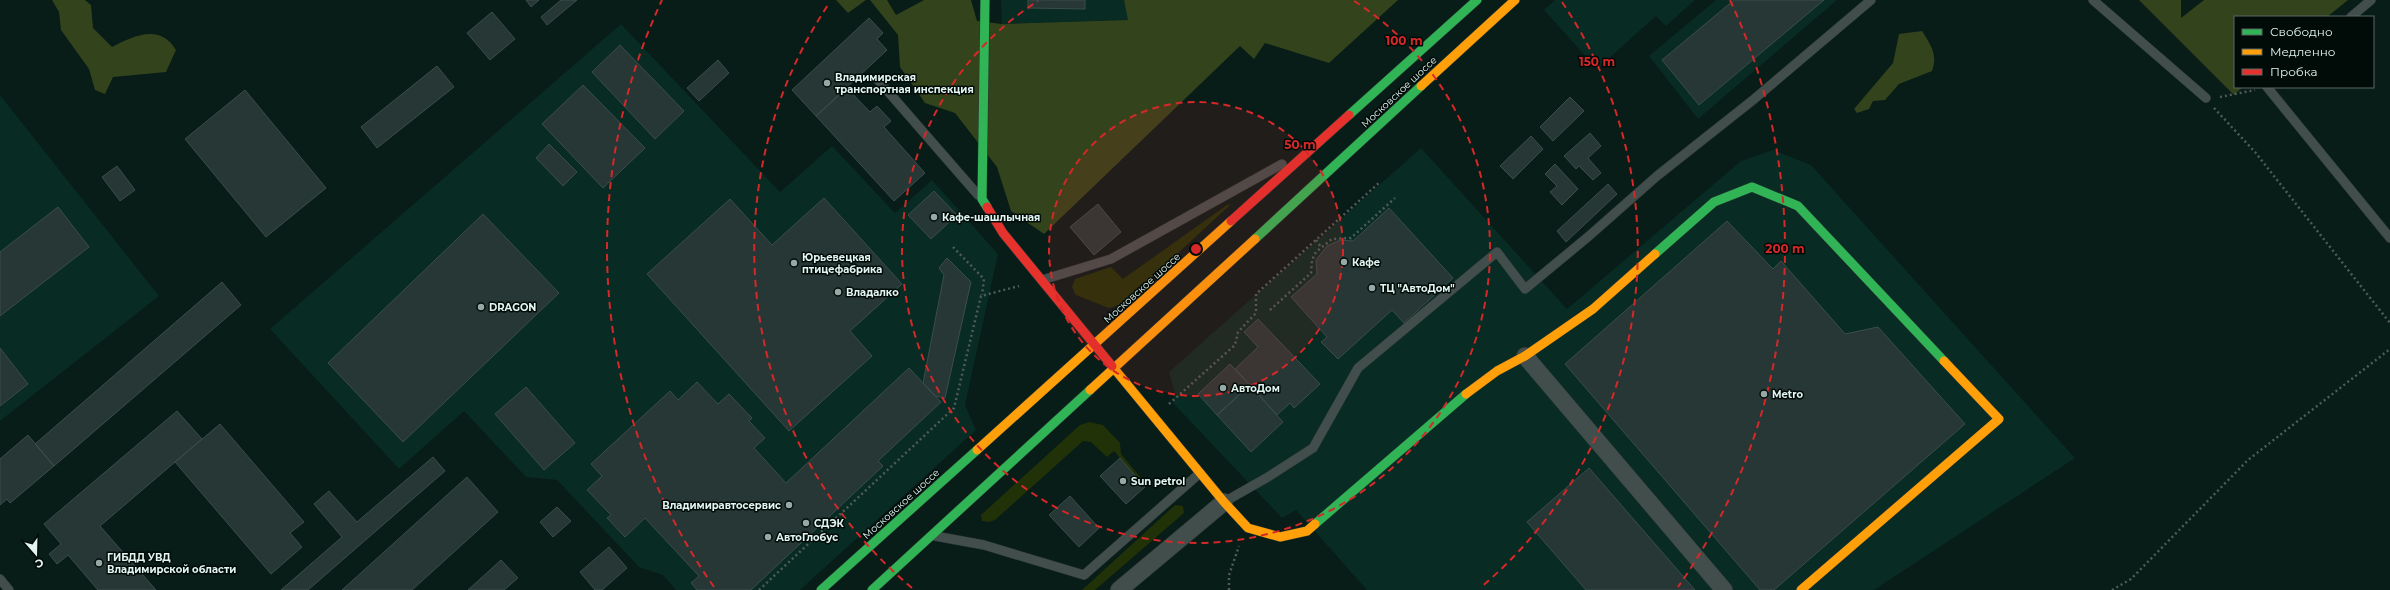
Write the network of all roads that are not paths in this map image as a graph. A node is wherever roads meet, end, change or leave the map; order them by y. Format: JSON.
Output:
{"nodes":[{"id":1,"x":985,"y":0,"type":"edge"},
{"id":2,"x":1477,"y":0,"type":"edge"},
{"id":3,"x":1515,"y":0,"type":"edge"},
{"id":4,"x":1871,"y":0,"type":"edge"},
{"id":5,"x":2093,"y":0,"type":"edge"},
{"id":6,"x":2371,"y":0,"type":"edge"},
{"id":7,"x":2352,"y":16,"type":"edge"},
{"id":8,"x":878,"y":80,"type":"dead end"},
{"id":9,"x":2268,"y":88,"type":"edge"},
{"id":10,"x":2206,"y":98,"type":"road end"},
{"id":11,"x":1327,"y":136,"type":"junction"},
{"id":12,"x":982,"y":199,"type":"junction"},
{"id":13,"x":2390,"y":238,"type":"edge"},
{"id":14,"x":1042,"y":280,"type":"junction"},
{"id":15,"x":1095,"y":345,"type":"junction"},
{"id":16,"x":1525,"y":356,"type":"junction"},
{"id":17,"x":1115,"y":369,"type":"junction"},
{"id":18,"x":1200,"y":473,"type":"junction"},
{"id":19,"x":1224,"y":502,"type":"junction"},
{"id":20,"x":931,"y":535,"type":"junction"},
{"id":21,"x":0,"y":579,"type":"edge"},
{"id":22,"x":9,"y":590,"type":"edge"},
{"id":23,"x":821,"y":590,"type":"edge"},
{"id":24,"x":872,"y":590,"type":"edge"},
{"id":25,"x":1119,"y":590,"type":"edge"},
{"id":26,"x":1724,"y":590,"type":"edge"},
{"id":27,"x":1801,"y":590,"type":"edge"}],
"edges":[{"from":1,"to":12,"type":"main road"},
{"from":2,"to":11,"type":"main road","name":"Московское шоссе"},
{"from":3,"to":17,"type":"main road","name":"Московское шоссе"},
{"from":4,"to":19,"type":"lane"},
{"from":5,"to":10,"type":"lane"},
{"from":6,"to":7,"type":"lane"},
{"from":8,"to":12,"type":"lane"},
{"from":9,"to":13,"type":"lane"},
{"from":11,"to":14,"type":"lane"},
{"from":11,"to":15,"type":"main road","name":"Московское шоссе"},
{"from":12,"to":14,"type":"main road"},
{"from":14,"to":15,"type":"main road"},
{"from":15,"to":17,"type":"main road"},
{"from":15,"to":23,"type":"main road","name":"Московское шоссе"},
{"from":16,"to":19,"type":"main road"},
{"from":16,"to":26,"type":"street"},
{"from":16,"to":27,"type":"main road"},
{"from":17,"to":18,"type":"main road"},
{"from":17,"to":20,"type":"main road","name":"Московское шоссе"},
{"from":18,"to":19,"type":"main road"},
{"from":18,"to":20,"type":"lane"},
{"from":19,"to":25,"type":"street"},
{"from":20,"to":24,"type":"main road","name":"Московское шоссе"},
{"from":21,"to":22,"type":"lane"}]}
